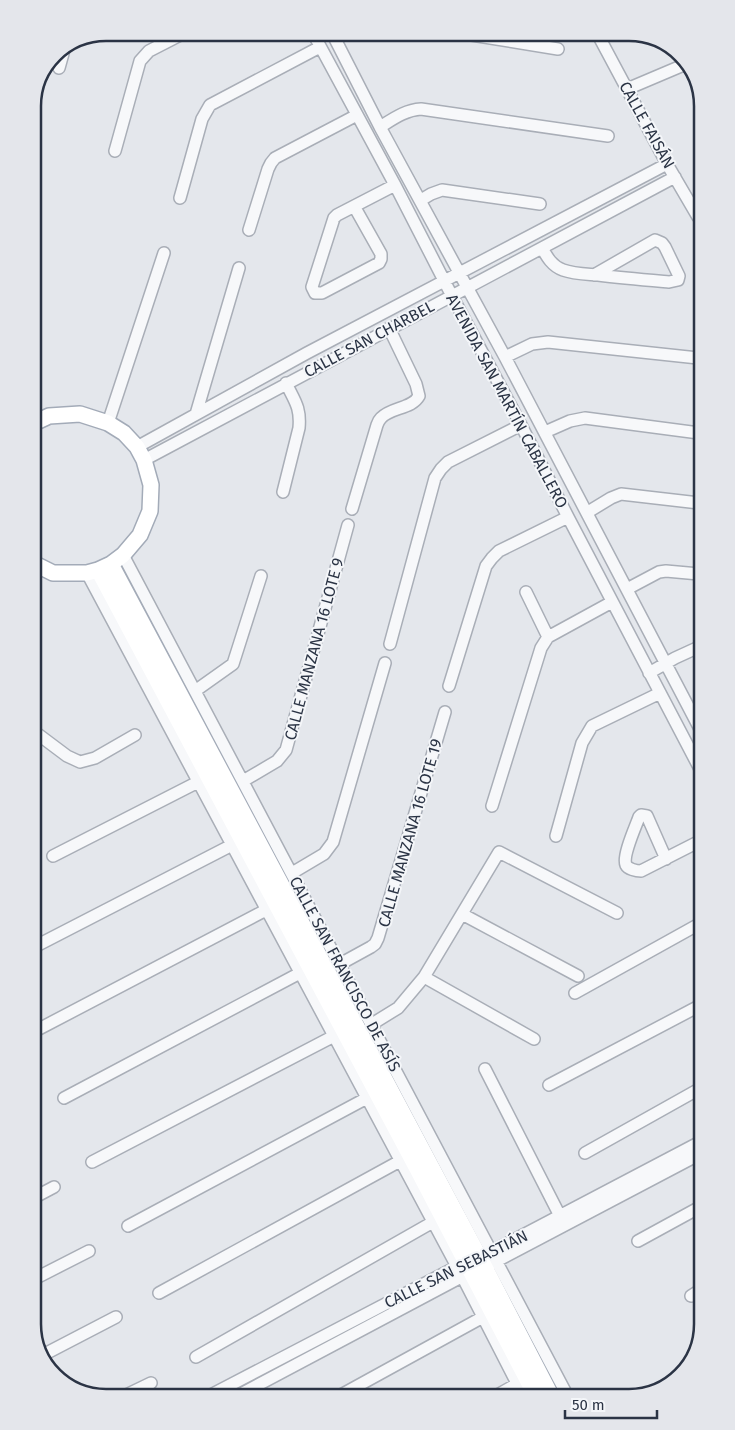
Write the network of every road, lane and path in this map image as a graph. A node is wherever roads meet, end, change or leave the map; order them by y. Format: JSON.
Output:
{"nodes":[{"id":1,"x":167,"y":41,"type":"edge"},
{"id":2,"x":317,"y":41,"type":"edge"},
{"id":3,"x":336,"y":41,"type":"edge"},
{"id":4,"x":508,"y":41,"type":"edge"},
{"id":5,"x":601,"y":41,"type":"edge"},
{"id":6,"x":320,"y":47,"type":"junction"},
{"id":7,"x":558,"y":49,"type":"dead end"},
{"id":8,"x":62,"y":59,"type":"edge"},
{"id":9,"x":680,"y":67,"type":"edge"},
{"id":10,"x":59,"y":68,"type":"dead end"},
{"id":11,"x":627,"y":89,"type":"junction"},
{"id":12,"x":357,"y":115,"type":"junction"},
{"id":13,"x":380,"y":127,"type":"junction"},
{"id":14,"x":608,"y":136,"type":"dead end"},
{"id":15,"x":115,"y":151,"type":"dead end"},
{"id":16,"x":667,"y":164,"type":"junction"},
{"id":17,"x":675,"y":177,"type":"junction"},
{"id":18,"x":395,"y":185,"type":"junction"},
{"id":19,"x":180,"y":198,"type":"dead end"},
{"id":20,"x":421,"y":200,"type":"junction"},
{"id":21,"x":540,"y":204,"type":"dead end"},
{"id":22,"x":354,"y":206,"type":"junction"},
{"id":23,"x":694,"y":210,"type":"edge"},
{"id":24,"x":249,"y":230,"type":"dead end"},
{"id":25,"x":542,"y":248,"type":"junction"},
{"id":26,"x":164,"y":253,"type":"dead end"},
{"id":27,"x":239,"y":268,"type":"dead end"},
{"id":28,"x":460,"y":273,"type":"junction"},
{"id":29,"x":594,"y":275,"type":"junction"},
{"id":30,"x":444,"y":281,"type":"junction"},
{"id":31,"x":467,"y":287,"type":"junction"},
{"id":32,"x":452,"y":296,"type":"junction"},
{"id":33,"x":389,"y":328,"type":"junction"},
{"id":34,"x":506,"y":357,"type":"junction"},
{"id":35,"x":694,"y":358,"type":"edge"},
{"id":36,"x":286,"y":383,"type":"junction"},
{"id":37,"x":196,"y":414,"type":"junction"},
{"id":38,"x":41,"y":420,"type":"edge"},
{"id":39,"x":108,"y":423,"type":"junction"},
{"id":40,"x":522,"y":425,"type":"junction"},
{"id":41,"x":545,"y":432,"type":"junction"},
{"id":42,"x":694,"y":432,"type":"edge"},
{"id":43,"x":140,"y":453,"type":"junction"},
{"id":44,"x":283,"y":492,"type":"dead end"},
{"id":45,"x":694,"y":502,"type":"edge"},
{"id":46,"x":352,"y":509,"type":"dead end"},
{"id":47,"x":588,"y":512,"type":"junction"},
{"id":48,"x":568,"y":517,"type":"junction"},
{"id":49,"x":348,"y":525,"type":"dead end"},
{"id":50,"x":105,"y":566,"type":"junction"},
{"id":51,"x":41,"y":567,"type":"edge"},
{"id":52,"x":694,"y":574,"type":"edge"},
{"id":53,"x":261,"y":576,"type":"dead end"},
{"id":54,"x":627,"y":589,"type":"junction"},
{"id":55,"x":526,"y":592,"type":"dead end"},
{"id":56,"x":612,"y":602,"type":"junction"},
{"id":57,"x":548,"y":637,"type":"junction"},
{"id":58,"x":390,"y":644,"type":"dead end"},
{"id":59,"x":694,"y":651,"type":"edge"},
{"id":60,"x":384,"y":663,"type":"dead end"},
{"id":61,"x":666,"y":663,"type":"junction"},
{"id":62,"x":649,"y":672,"type":"junction"},
{"id":63,"x":449,"y":686,"type":"dead end"},
{"id":64,"x":196,"y":691,"type":"junction"},
{"id":65,"x":660,"y":693,"type":"junction"},
{"id":66,"x":445,"y":712,"type":"dead end"},
{"id":67,"x":694,"y":717,"type":"edge"},
{"id":68,"x":135,"y":735,"type":"dead end"},
{"id":69,"x":41,"y":736,"type":"edge"},
{"id":70,"x":694,"y":758,"type":"edge"},
{"id":71,"x":243,"y":781,"type":"junction"},
{"id":72,"x":198,"y":782,"type":"junction"},
{"id":73,"x":492,"y":806,"type":"dead end"},
{"id":74,"x":556,"y":836,"type":"dead end"},
{"id":75,"x":694,"y":844,"type":"edge"},
{"id":76,"x":232,"y":845,"type":"junction"},
{"id":77,"x":53,"y":856,"type":"dead end"},
{"id":78,"x":666,"y":859,"type":"junction"},
{"id":79,"x":292,"y":873,"type":"junction"},
{"id":80,"x":266,"y":910,"type":"junction"},
{"id":81,"x":462,"y":914,"type":"junction"},
{"id":82,"x":617,"y":914,"type":"dead end"},
{"id":83,"x":694,"y":927,"type":"edge"},
{"id":84,"x":41,"y":943,"type":"edge"},
{"id":85,"x":340,"y":964,"type":"junction"},
{"id":86,"x":300,"y":973,"type":"junction"},
{"id":87,"x":578,"y":976,"type":"dead end"},
{"id":88,"x":424,"y":977,"type":"junction"},
{"id":89,"x":575,"y":993,"type":"dead end"},
{"id":90,"x":694,"y":1009,"type":"edge"},
{"id":91,"x":372,"y":1024,"type":"junction"},
{"id":92,"x":41,"y":1028,"type":"edge"},
{"id":93,"x":334,"y":1036,"type":"junction"},
{"id":94,"x":534,"y":1039,"type":"dead end"},
{"id":95,"x":485,"y":1069,"type":"dead end"},
{"id":96,"x":549,"y":1085,"type":"dead end"},
{"id":97,"x":694,"y":1092,"type":"edge"},
{"id":98,"x":64,"y":1098,"type":"dead end"},
{"id":99,"x":367,"y":1098,"type":"junction"},
{"id":100,"x":694,"y":1145,"type":"edge"},
{"id":101,"x":585,"y":1153,"type":"dead end"},
{"id":102,"x":694,"y":1157,"type":"edge"},
{"id":103,"x":400,"y":1161,"type":"junction"},
{"id":104,"x":92,"y":1162,"type":"dead end"},
{"id":105,"x":54,"y":1187,"type":"dead end"},
{"id":106,"x":41,"y":1194,"type":"edge"},
{"id":107,"x":694,"y":1210,"type":"edge"},
{"id":108,"x":560,"y":1216,"type":"junction"},
{"id":109,"x":432,"y":1222,"type":"junction"},
{"id":110,"x":128,"y":1226,"type":"dead end"},
{"id":111,"x":638,"y":1241,"type":"dead end"},
{"id":112,"x":89,"y":1250,"type":"dead end"},
{"id":113,"x":476,"y":1264,"type":"junction"},
{"id":114,"x":41,"y":1275,"type":"edge"},
{"id":115,"x":159,"y":1293,"type":"dead end"},
{"id":116,"x":694,"y":1294,"type":"edge"},
{"id":117,"x":691,"y":1296,"type":"dead end"},
{"id":118,"x":116,"y":1317,"type":"dead end"},
{"id":119,"x":483,"y":1317,"type":"junction"},
{"id":120,"x":48,"y":1352,"type":"edge"},
{"id":121,"x":196,"y":1357,"type":"dead end"},
{"id":122,"x":151,"y":1382,"type":"dead end"},
{"id":123,"x":520,"y":1388,"type":"edge"},
{"id":124,"x":137,"y":1389,"type":"edge"},
{"id":125,"x":223,"y":1389,"type":"edge"},
{"id":126,"x":250,"y":1389,"type":"edge"},
{"id":127,"x":352,"y":1389,"type":"edge"},
{"id":128,"x":532,"y":1389,"type":"edge"},
{"id":129,"x":548,"y":1389,"type":"edge"},
{"id":130,"x":563,"y":1389,"type":"edge"}],
"edges":[{"from":1,"to":15,"type":"street"},
{"from":2,"to":6,"type":"street","name":"AVENIDA SAN MARTÍN CABALLERO"},
{"from":3,"to":13,"type":"street","name":"AVENIDA SAN MARTÍN CABALLERO"},
{"from":4,"to":7,"type":"street"},
{"from":5,"to":11,"type":"street","name":"CALLE FAISÁN"},
{"from":6,"to":12,"type":"street","name":"AVENIDA SAN MARTÍN CABALLERO"},
{"from":6,"to":19,"type":"street"},
{"from":8,"to":10,"type":"street"},
{"from":9,"to":11,"type":"street"},
{"from":11,"to":16,"type":"street","name":"CALLE FAISÁN"},
{"from":12,"to":18,"type":"street","name":"AVENIDA SAN MARTÍN CABALLERO"},
{"from":12,"to":24,"type":"street"},
{"from":13,"to":14,"type":"street"},
{"from":13,"to":20,"type":"street","name":"AVENIDA SAN MARTÍN CABALLERO"},
{"from":16,"to":17,"type":"street","name":"CALLE FAISÁN"},
{"from":16,"to":28,"type":"street","name":"CALLE SAN CHARBEL"},
{"from":17,"to":23,"type":"street","name":"CALLE FAISÁN"},
{"from":17,"to":25,"type":"street","name":"CALLE SAN CHARBEL"},
{"from":18,"to":22,"type":"street"},
{"from":18,"to":30,"type":"street","name":"AVENIDA SAN MARTÍN CABALLERO"},
{"from":20,"to":21,"type":"street"},
{"from":20,"to":28,"type":"street","name":"AVENIDA SAN MARTÍN CABALLERO"},
{"from":22,"to":22,"type":"street"},
{"from":25,"to":29,"type":"street"},
{"from":25,"to":31,"type":"street","name":"CALLE SAN CHARBEL"},
{"from":26,"to":39,"type":"street"},
{"from":27,"to":37,"type":"street"},
{"from":28,"to":30,"type":"street","name":"CALLE SAN CHARBEL"},
{"from":28,"to":31,"type":"street","name":"AVENIDA SAN MARTÍN CABALLERO"},
{"from":29,"to":29,"type":"street"},
{"from":30,"to":32,"type":"street","name":"AVENIDA SAN MARTÍN CABALLERO"},
{"from":30,"to":37,"type":"street","name":"CALLE SAN CHARBEL"},
{"from":31,"to":32,"type":"street","name":"CALLE SAN CHARBEL"},
{"from":31,"to":34,"type":"street","name":"AVENIDA SAN MARTÍN CABALLERO"},
{"from":32,"to":33,"type":"street","name":"CALLE SAN CHARBEL"},
{"from":32,"to":40,"type":"street","name":"AVENIDA SAN MARTÍN CABALLERO"},
{"from":33,"to":36,"type":"street","name":"CALLE SAN CHARBEL"},
{"from":33,"to":46,"type":"street"},
{"from":34,"to":35,"type":"street"},
{"from":34,"to":41,"type":"street","name":"AVENIDA SAN MARTÍN CABALLERO"},
{"from":36,"to":43,"type":"street","name":"CALLE SAN CHARBEL"},
{"from":36,"to":44,"type":"street"},
{"from":37,"to":43,"type":"street","name":"CALLE SAN CHARBEL"},
{"from":38,"to":39,"type":"main road"},
{"from":39,"to":43,"type":"main road"},
{"from":40,"to":48,"type":"street","name":"AVENIDA SAN MARTÍN CABALLERO"},
{"from":40,"to":58,"type":"street"},
{"from":41,"to":42,"type":"street"},
{"from":41,"to":47,"type":"street","name":"AVENIDA SAN MARTÍN CABALLERO"},
{"from":43,"to":50,"type":"main road"},
{"from":45,"to":47,"type":"street"},
{"from":47,"to":54,"type":"street","name":"AVENIDA SAN MARTÍN CABALLERO"},
{"from":48,"to":56,"type":"street","name":"AVENIDA SAN MARTÍN CABALLERO"},
{"from":48,"to":63,"type":"street"},
{"from":49,"to":71,"type":"street","name":"CALLE MANZANA 16 LOTE 9"},
{"from":50,"to":51,"type":"main road"},
{"from":50,"to":64,"type":"street","name":"CALLE SAN FRANCISCO DE ASÍS"},
{"from":50,"to":72,"type":"street","name":"CALLE SAN FRANCISCO DE ASÍS"},
{"from":50,"to":113,"type":"main road","name":"CALLE SAN FRANCISCO DE ASÍS"},
{"from":52,"to":54,"type":"street"},
{"from":53,"to":64,"type":"street"},
{"from":54,"to":61,"type":"street","name":"AVENIDA SAN MARTÍN CABALLERO"},
{"from":55,"to":57,"type":"street"},
{"from":56,"to":57,"type":"street"},
{"from":56,"to":62,"type":"street","name":"AVENIDA SAN MARTÍN CABALLERO"},
{"from":57,"to":73,"type":"street"},
{"from":59,"to":61,"type":"street"},
{"from":60,"to":79,"type":"street"},
{"from":61,"to":62,"type":"street"},
{"from":61,"to":67,"type":"street","name":"AVENIDA SAN MARTÍN CABALLERO"},
{"from":62,"to":65,"type":"street","name":"AVENIDA SAN MARTÍN CABALLERO"},
{"from":64,"to":71,"type":"street","name":"CALLE SAN FRANCISCO DE ASÍS"},
{"from":65,"to":70,"type":"street","name":"AVENIDA SAN MARTÍN CABALLERO"},
{"from":65,"to":74,"type":"street"},
{"from":66,"to":85,"type":"street","name":"CALLE MANZANA 16 LOTE 19"},
{"from":68,"to":69,"type":"street"},
{"from":71,"to":79,"type":"street","name":"CALLE SAN FRANCISCO DE ASÍS"},
{"from":72,"to":76,"type":"street","name":"CALLE SAN FRANCISCO DE ASÍS"},
{"from":72,"to":77,"type":"street"},
{"from":75,"to":78,"type":"street"},
{"from":76,"to":80,"type":"street","name":"CALLE SAN FRANCISCO DE ASÍS"},
{"from":76,"to":84,"type":"street"},
{"from":78,"to":78,"type":"street"},
{"from":79,"to":85,"type":"street","name":"CALLE SAN FRANCISCO DE ASÍS"},
{"from":80,"to":86,"type":"street","name":"CALLE SAN FRANCISCO DE ASÍS"},
{"from":80,"to":92,"type":"street"},
{"from":81,"to":82,"type":"street"},
{"from":81,"to":87,"type":"street"},
{"from":81,"to":88,"type":"street"},
{"from":83,"to":89,"type":"street"},
{"from":85,"to":91,"type":"street","name":"CALLE SAN FRANCISCO DE ASÍS"},
{"from":86,"to":93,"type":"street","name":"CALLE SAN FRANCISCO DE ASÍS"},
{"from":86,"to":98,"type":"street"},
{"from":88,"to":91,"type":"street"},
{"from":88,"to":94,"type":"street"},
{"from":90,"to":96,"type":"street"},
{"from":91,"to":113,"type":"street","name":"CALLE SAN FRANCISCO DE ASÍS"},
{"from":93,"to":99,"type":"street","name":"CALLE SAN FRANCISCO DE ASÍS"},
{"from":93,"to":104,"type":"street"},
{"from":95,"to":108,"type":"street"},
{"from":97,"to":101,"type":"street"},
{"from":99,"to":103,"type":"street","name":"CALLE SAN FRANCISCO DE ASÍS"},
{"from":99,"to":110,"type":"street"},
{"from":100,"to":108,"type":"street","name":"CALLE SAN SEBASTIÁN"},
{"from":102,"to":113,"type":"street","name":"CALLE SAN SEBASTIÁN"},
{"from":103,"to":109,"type":"street","name":"CALLE SAN FRANCISCO DE ASÍS"},
{"from":103,"to":115,"type":"street"},
{"from":105,"to":106,"type":"street"},
{"from":107,"to":111,"type":"street"},
{"from":108,"to":113,"type":"street","name":"CALLE SAN SEBASTIÁN"},
{"from":109,"to":113,"type":"street","name":"CALLE SAN FRANCISCO DE ASÍS"},
{"from":109,"to":121,"type":"street"},
{"from":112,"to":114,"type":"street"},
{"from":113,"to":119,"type":"street","name":"CALLE SAN FRANCISCO DE ASÍS"},
{"from":113,"to":125,"type":"street","name":"CALLE SAN SEBASTIÁN"},
{"from":113,"to":126,"type":"street","name":"CALLE SAN SEBASTIÁN"},
{"from":113,"to":128,"type":"main road","name":"CALLE SAN FRANCISCO DE ASÍS"},
{"from":113,"to":129,"type":"main road","name":"CALLE SAN FRANCISCO DE ASÍS"},
{"from":113,"to":130,"type":"street","name":"CALLE SAN FRANCISCO DE ASÍS"},
{"from":116,"to":117,"type":"street"},
{"from":118,"to":120,"type":"street"},
{"from":119,"to":123,"type":"street","name":"CALLE SAN FRANCISCO DE ASÍS"},
{"from":119,"to":127,"type":"street"},
{"from":122,"to":124,"type":"street"}]}
